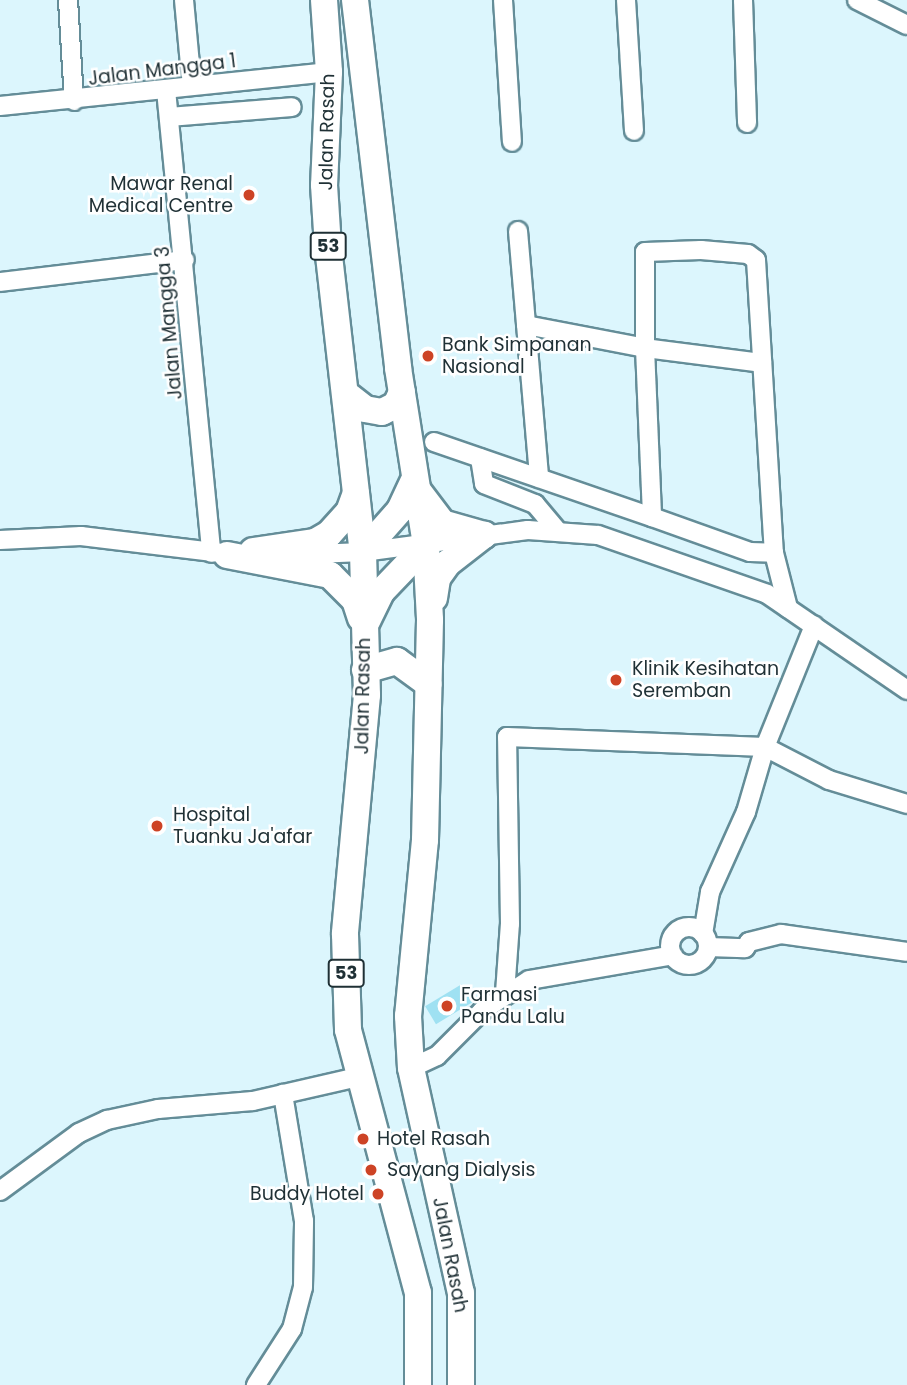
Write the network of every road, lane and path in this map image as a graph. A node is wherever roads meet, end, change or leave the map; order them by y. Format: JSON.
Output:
{"nodes":[{"id":1,"x":68,"y":0,"type":"edge"},
{"id":2,"x":184,"y":0,"type":"edge"},
{"id":3,"x":324,"y":0,"type":"edge"},
{"id":4,"x":355,"y":0,"type":"edge"},
{"id":5,"x":503,"y":0,"type":"edge"},
{"id":6,"x":626,"y":0,"type":"edge"},
{"id":7,"x":743,"y":0,"type":"edge"},
{"id":8,"x":857,"y":0,"type":"edge"},
{"id":9,"x":907,"y":25,"type":"edge"},
{"id":10,"x":329,"y":72,"type":"junction"},
{"id":11,"x":192,"y":86,"type":"junction"},
{"id":12,"x":166,"y":90,"type":"junction"},
{"id":13,"x":74,"y":101,"type":"junction"},
{"id":14,"x":0,"y":106,"type":"edge"},
{"id":15,"x":292,"y":107,"type":"dead end"},
{"id":16,"x":169,"y":117,"type":"junction"},
{"id":17,"x":747,"y":123,"type":"dead end"},
{"id":18,"x":634,"y":131,"type":"dead end"},
{"id":19,"x":512,"y":142,"type":"dead end"},
{"id":20,"x":518,"y":231,"type":"dead end"},
{"id":21,"x":185,"y":260,"type":"junction"},
{"id":22,"x":0,"y":282,"type":"edge"},
{"id":23,"x":526,"y":325,"type":"junction"},
{"id":24,"x":645,"y":348,"type":"junction"},
{"id":25,"x":762,"y":363,"type":"junction"},
{"id":26,"x":402,"y":392,"type":"junction"},
{"id":27,"x":346,"y":394,"type":"junction"},
{"id":28,"x":434,"y":442,"type":"dead end"},
{"id":29,"x":480,"y":458,"type":"junction"},
{"id":30,"x":539,"y":478,"type":"junction"},
{"id":31,"x":413,"y":482,"type":"junction"},
{"id":32,"x":357,"y":491,"type":"junction"},
{"id":33,"x":652,"y":517,"type":"junction"},
{"id":34,"x":558,"y":531,"type":"junction"},
{"id":35,"x":484,"y":535,"type":"junction"},
{"id":36,"x":0,"y":540,"type":"edge"},
{"id":37,"x":426,"y":545,"type":"junction"},
{"id":38,"x":363,"y":552,"type":"junction"},
{"id":39,"x":774,"y":553,"type":"junction"},
{"id":40,"x":219,"y":554,"type":"junction"},
{"id":41,"x":788,"y":608,"type":"junction"},
{"id":42,"x":430,"y":620,"type":"junction"},
{"id":43,"x":364,"y":626,"type":"junction"},
{"id":44,"x":814,"y":626,"type":"junction"},
{"id":45,"x":365,"y":670,"type":"junction"},
{"id":46,"x":904,"y":682,"type":"edge"},
{"id":47,"x":429,"y":684,"type":"junction"},
{"id":48,"x":765,"y":747,"type":"junction"},
{"id":49,"x":907,"y":804,"type":"edge"},
{"id":50,"x":699,"y":936,"type":"junction"},
{"id":51,"x":907,"y":952,"type":"edge"},
{"id":52,"x":673,"y":955,"type":"junction"},
{"id":53,"x":505,"y":993,"type":"junction"},
{"id":54,"x":411,"y":1068,"type":"junction"},
{"id":55,"x":358,"y":1077,"type":"junction"},
{"id":56,"x":282,"y":1094,"type":"junction"},
{"id":57,"x":0,"y":1191,"type":"edge"},
{"id":58,"x":256,"y":1385,"type":"edge"},
{"id":59,"x":418,"y":1385,"type":"edge"},
{"id":60,"x":461,"y":1385,"type":"edge"}],
"edges":[{"from":1,"to":13,"type":"street"},
{"from":2,"to":11,"type":"street"},
{"from":3,"to":10,"type":"highway","name":"Jalan Rasah","number":"53"},
{"from":4,"to":26,"type":"highway","name":"Jalan Rasah"},
{"from":5,"to":19,"type":"street"},
{"from":6,"to":18,"type":"street"},
{"from":7,"to":17,"type":"street"},
{"from":8,"to":9,"type":"street"},
{"from":10,"to":11,"type":"street","name":"Jalan Mangga 1"},
{"from":10,"to":27,"type":"highway","name":"Jalan Rasah","number":"53"},
{"from":11,"to":12,"type":"street","name":"Jalan Mangga 1"},
{"from":12,"to":13,"type":"street","name":"Jalan Mangga 1"},
{"from":12,"to":16,"type":"street","name":"Jalan Mangga 3"},
{"from":13,"to":14,"type":"street","name":"Jalan Mangga 1"},
{"from":15,"to":16,"type":"street"},
{"from":16,"to":21,"type":"street","name":"Jalan Mangga 3"},
{"from":20,"to":23,"type":"street"},
{"from":21,"to":22,"type":"street"},
{"from":21,"to":40,"type":"street","name":"Jalan Mangga 3"},
{"from":23,"to":24,"type":"street"},
{"from":23,"to":30,"type":"street"},
{"from":24,"to":25,"type":"street"},
{"from":24,"to":25,"type":"street"},
{"from":24,"to":33,"type":"street"},
{"from":25,"to":39,"type":"street"},
{"from":26,"to":27,"type":"highway"},
{"from":26,"to":31,"type":"highway","name":"Jalan Rasah"},
{"from":27,"to":32,"type":"highway","name":"Jalan Rasah","number":"53"},
{"from":28,"to":29,"type":"street"},
{"from":29,"to":30,"type":"street"},
{"from":29,"to":34,"type":"street"},
{"from":30,"to":33,"type":"street"},
{"from":31,"to":35,"type":"highway"},
{"from":31,"to":37,"type":"highway","name":"Jalan Rasah"},
{"from":31,"to":38,"type":"highway"},
{"from":32,"to":38,"type":"highway","name":"Jalan Rasah","number":"53"},
{"from":32,"to":40,"type":"highway"},
{"from":33,"to":39,"type":"street"},
{"from":34,"to":35,"type":"street"},
{"from":34,"to":41,"type":"street"},
{"from":35,"to":37,"type":"street"},
{"from":35,"to":42,"type":"highway"},
{"from":36,"to":40,"type":"street"},
{"from":37,"to":38,"type":"street"},
{"from":37,"to":42,"type":"highway","name":"Jalan Rasah"},
{"from":37,"to":43,"type":"highway"},
{"from":38,"to":40,"type":"street"},
{"from":38,"to":43,"type":"highway","name":"Jalan Rasah","number":"53"},
{"from":39,"to":41,"type":"street"},
{"from":40,"to":43,"type":"highway"},
{"from":41,"to":44,"type":"street"},
{"from":42,"to":47,"type":"highway","name":"Jalan Rasah"},
{"from":43,"to":45,"type":"highway","name":"Jalan Rasah","number":"53"},
{"from":44,"to":46,"type":"street"},
{"from":44,"to":48,"type":"street"},
{"from":45,"to":47,"type":"highway"},
{"from":45,"to":55,"type":"highway","name":"Jalan Rasah","number":"53"},
{"from":47,"to":54,"type":"highway","name":"Jalan Rasah"},
{"from":48,"to":49,"type":"street"},
{"from":48,"to":50,"type":"street"},
{"from":48,"to":53,"type":"street"},
{"from":50,"to":51,"type":"street"},
{"from":50,"to":52,"type":"street"},
{"from":50,"to":52,"type":"street"},
{"from":52,"to":53,"type":"street"},
{"from":53,"to":54,"type":"street"},
{"from":54,"to":60,"type":"highway","name":"Jalan Rasah"},
{"from":55,"to":56,"type":"street"},
{"from":55,"to":59,"type":"highway","name":"Jalan Rasah","number":"53"},
{"from":56,"to":57,"type":"street"},
{"from":56,"to":58,"type":"street"}]}
